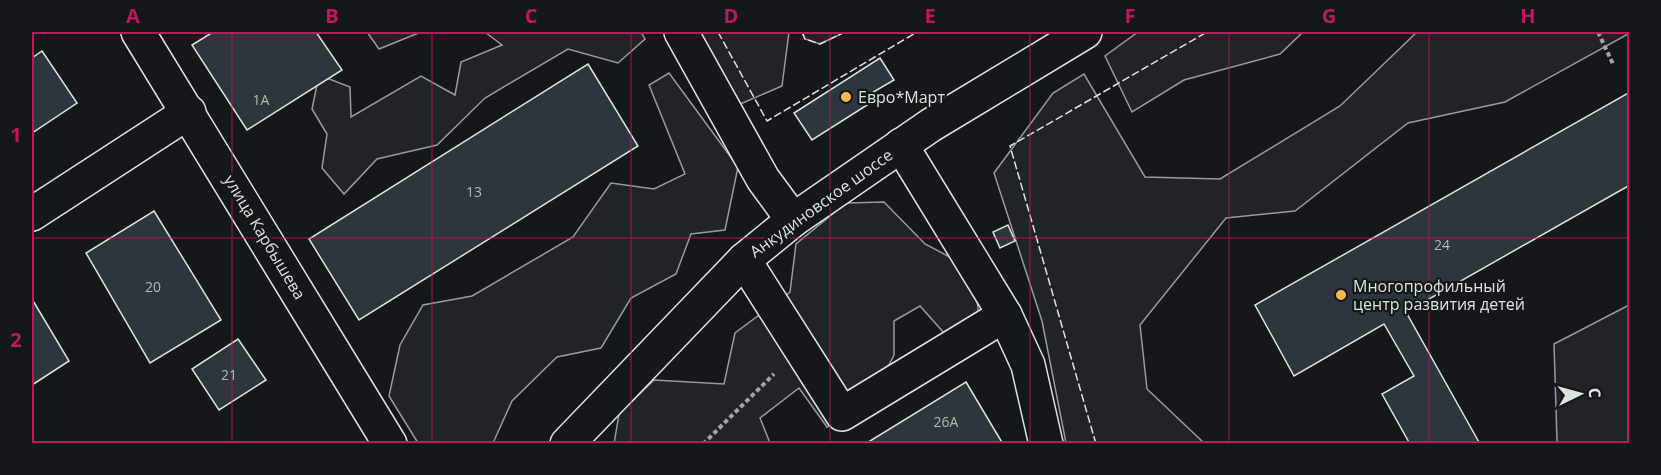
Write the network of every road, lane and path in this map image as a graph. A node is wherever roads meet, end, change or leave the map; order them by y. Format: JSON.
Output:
{"nodes":[{"id":1,"x":138,"y":32,"type":"edge"},
{"id":2,"x":681,"y":32,"type":"edge"},
{"id":3,"x":1085,"y":32,"type":"edge"},
{"id":4,"x":1598,"y":32,"type":"edge"},
{"id":5,"x":1613,"y":64,"type":"dead end"},
{"id":6,"x":189,"y":112,"type":"junction"},
{"id":7,"x":901,"y":145,"type":"junction"},
{"id":8,"x":32,"y":213,"type":"edge"},
{"id":9,"x":793,"y":220,"type":"junction"},
{"id":10,"x":744,"y":260,"type":"junction"},
{"id":11,"x":1005,"y":315,"type":"junction"},
{"id":12,"x":800,"y":348,"type":"junction"},
{"id":13,"x":390,"y":444,"type":"edge"},
{"id":14,"x":567,"y":444,"type":"edge"},
{"id":15,"x":703,"y":444,"type":"edge"},
{"id":16,"x":1046,"y":444,"type":"edge"}],
"edges":[{"from":1,"to":6,"type":"street","name":"улица Карбышева"},
{"from":2,"to":9,"type":"street"},
{"from":3,"to":7,"type":"street","name":"Анкудиновское шоссе"},
{"from":4,"to":5,"type":"path"},
{"from":6,"to":8,"type":"street"},
{"from":6,"to":13,"type":"street","name":"улица Карбышева"},
{"from":7,"to":9,"type":"street","name":"Анкудиновское шоссе"},
{"from":7,"to":11,"type":"street"},
{"from":9,"to":10,"type":"street","name":"Анкудиновское шоссе"},
{"from":10,"to":12,"type":"street"},
{"from":10,"to":14,"type":"street","name":"Анкудиновское шоссе"},
{"from":11,"to":12,"type":"street"},
{"from":11,"to":16,"type":"street"},
{"from":12,"to":15,"type":"path"}]}
